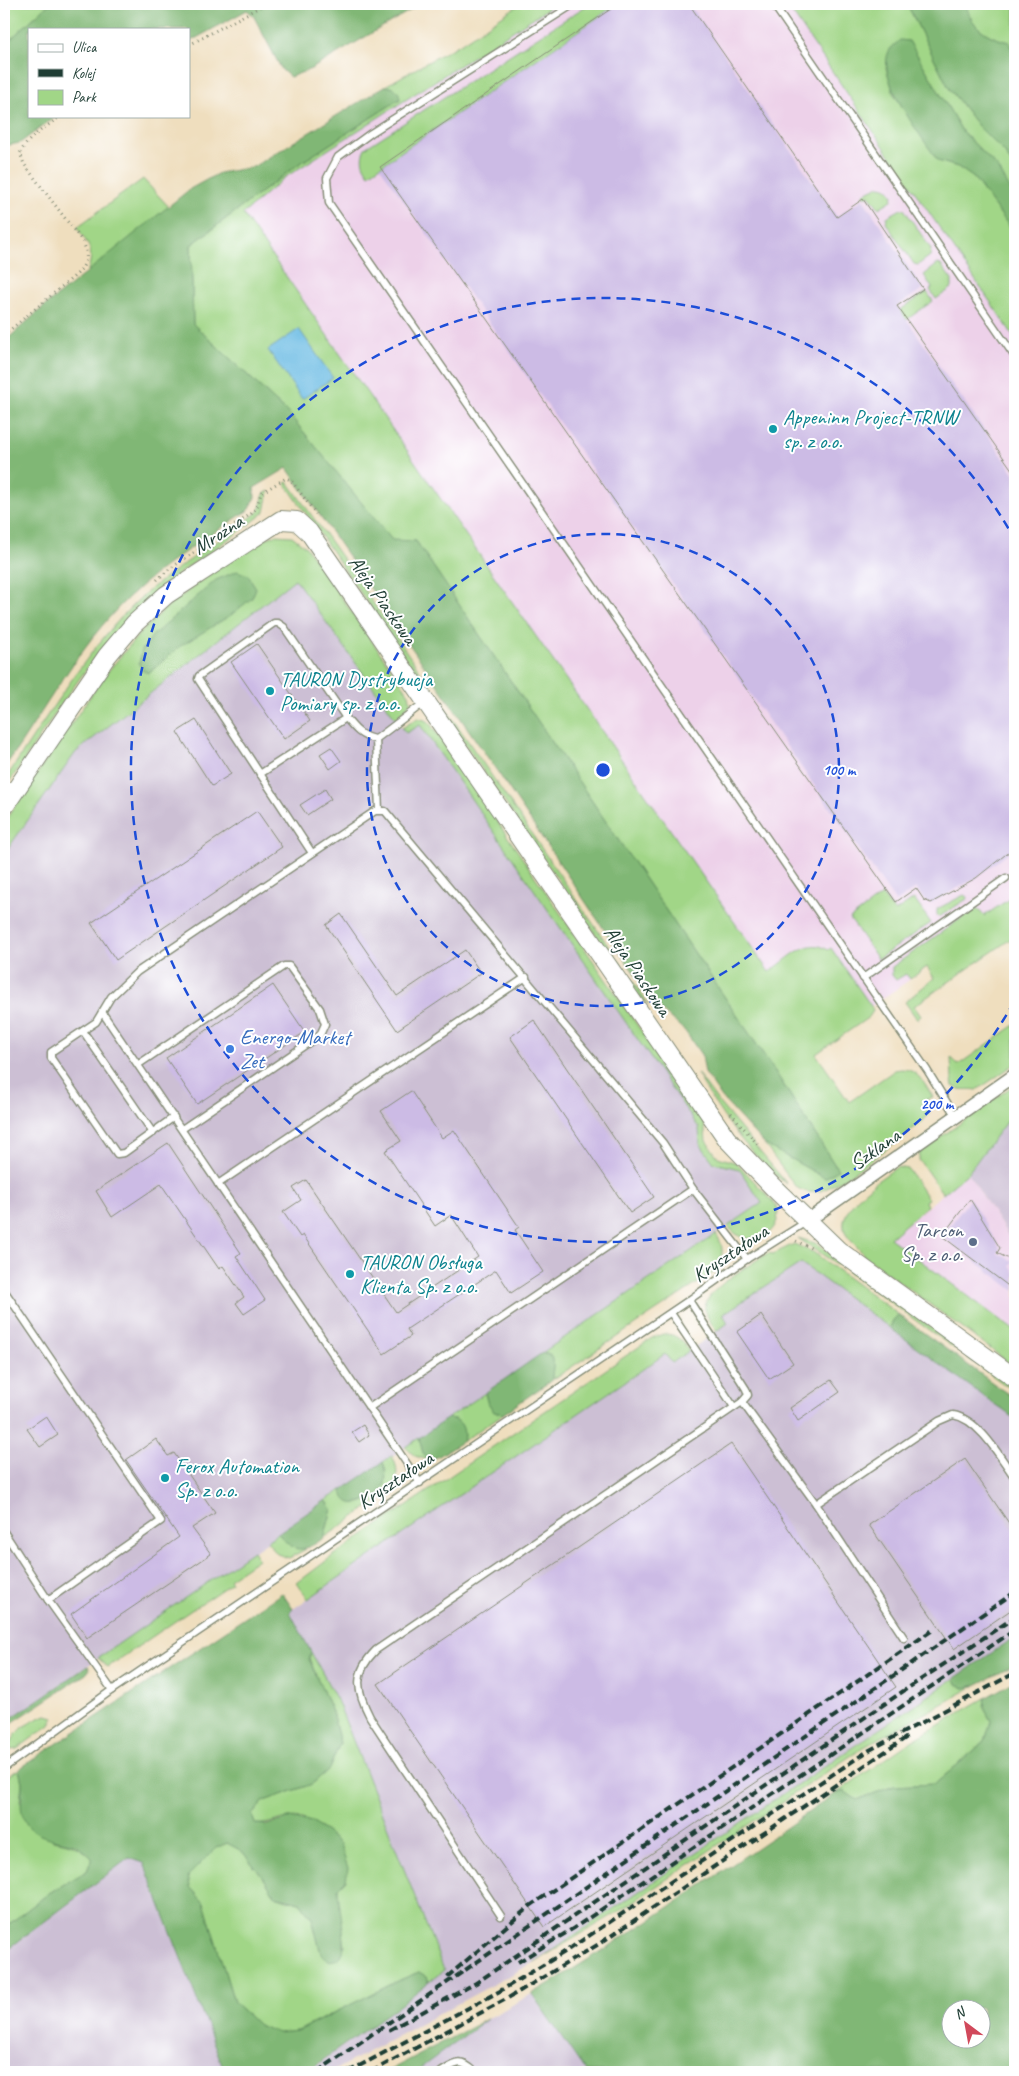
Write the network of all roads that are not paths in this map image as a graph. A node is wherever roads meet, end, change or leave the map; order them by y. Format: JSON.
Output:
{"nodes":[{"id":1,"x":574,"y":4,"type":"edge"},
{"id":2,"x":773,"y":4,"type":"edge"},
{"id":3,"x":1015,"y":357,"type":"edge"},
{"id":4,"x":297,"y":521,"type":"joint"},
{"id":5,"x":426,"y":702,"type":"junction"},
{"id":6,"x":346,"y":718,"type":"junction"},
{"id":7,"x":376,"y":739,"type":"junction"},
{"id":8,"x":260,"y":774,"type":"junction"},
{"id":9,"x":4,"y":807,"type":"edge"},
{"id":10,"x":379,"y":810,"type":"junction"},
{"id":11,"x":312,"y":852,"type":"junction"},
{"id":12,"x":1006,"y":878,"type":"dead end"},
{"id":13,"x":526,"y":977,"type":"junction"},
{"id":14,"x":862,"y":978,"type":"junction"},
{"id":15,"x":102,"y":1012,"type":"junction"},
{"id":16,"x":83,"y":1031,"type":"junction"},
{"id":17,"x":139,"y":1064,"type":"junction"},
{"id":18,"x":1015,"y":1076,"type":"edge"},
{"id":19,"x":174,"y":1118,"type":"junction"},
{"id":20,"x":956,"y":1118,"type":"junction"},
{"id":21,"x":182,"y":1129,"type":"junction"},
{"id":22,"x":153,"y":1133,"type":"junction"},
{"id":23,"x":218,"y":1184,"type":"junction"},
{"id":24,"x":693,"y":1189,"type":"junction"},
{"id":25,"x":807,"y":1221,"type":"junction"},
{"id":26,"x":747,"y":1259,"type":"junction"},
{"id":27,"x":4,"y":1290,"type":"edge"},
{"id":28,"x":689,"y":1300,"type":"junction"},
{"id":29,"x":672,"y":1312,"type":"junction"},
{"id":30,"x":1015,"y":1378,"type":"edge"},
{"id":31,"x":742,"y":1402,"type":"junction"},
{"id":32,"x":734,"y":1407,"type":"junction"},
{"id":33,"x":369,"y":1408,"type":"junction"},
{"id":34,"x":1015,"y":1478,"type":"edge"},
{"id":35,"x":420,"y":1482,"type":"junction"},
{"id":36,"x":816,"y":1504,"type":"junction"},
{"id":37,"x":4,"y":1532,"type":"edge"},
{"id":38,"x":48,"y":1600,"type":"junction"},
{"id":39,"x":904,"y":1638,"type":"dead end"},
{"id":40,"x":112,"y":1690,"type":"junction"},
{"id":41,"x":4,"y":1768,"type":"edge"},
{"id":42,"x":501,"y":1916,"type":"dead end"},
{"id":43,"x":440,"y":2072,"type":"edge"},
{"id":44,"x":475,"y":2072,"type":"edge"}],
"edges":[{"from":1,"to":14,"type":"lane"},
{"from":2,"to":3,"type":"lane"},
{"from":4,"to":5,"type":"main road","name":"Aleja Piaskowa"},
{"from":4,"to":9,"type":"main road","name":"Mroźna"},
{"from":5,"to":7,"type":"lane"},
{"from":5,"to":25,"type":"main road","name":"Aleja Piaskowa"},
{"from":6,"to":7,"type":"lane"},
{"from":6,"to":8,"type":"lane"},
{"from":6,"to":8,"type":"lane"},
{"from":7,"to":10,"type":"lane"},
{"from":8,"to":11,"type":"lane"},
{"from":10,"to":11,"type":"lane"},
{"from":10,"to":13,"type":"lane"},
{"from":11,"to":15,"type":"lane"},
{"from":12,"to":14,"type":"lane"},
{"from":13,"to":23,"type":"lane"},
{"from":13,"to":24,"type":"lane"},
{"from":14,"to":20,"type":"lane"},
{"from":15,"to":16,"type":"lane"},
{"from":15,"to":17,"type":"lane"},
{"from":16,"to":22,"type":"lane"},
{"from":16,"to":22,"type":"lane"},
{"from":17,"to":19,"type":"lane"},
{"from":17,"to":21,"type":"lane"},
{"from":18,"to":20,"type":"street","name":"Szklana"},
{"from":19,"to":21,"type":"lane"},
{"from":19,"to":22,"type":"lane"},
{"from":20,"to":25,"type":"street","name":"Szklana"},
{"from":21,"to":23,"type":"lane"},
{"from":23,"to":33,"type":"lane"},
{"from":24,"to":26,"type":"lane"},
{"from":24,"to":33,"type":"lane"},
{"from":25,"to":26,"type":"lane","name":"Kryształowa"},
{"from":25,"to":30,"type":"main road","name":"Aleja Piaskowa"},
{"from":26,"to":28,"type":"lane","name":"Kryształowa"},
{"from":27,"to":38,"type":"lane"},
{"from":28,"to":29,"type":"lane","name":"Kryształowa"},
{"from":28,"to":31,"type":"lane"},
{"from":29,"to":32,"type":"lane"},
{"from":29,"to":35,"type":"lane","name":"Kryształowa"},
{"from":31,"to":32,"type":"lane"},
{"from":31,"to":36,"type":"lane"},
{"from":32,"to":42,"type":"lane"},
{"from":33,"to":35,"type":"lane"},
{"from":34,"to":36,"type":"lane"},
{"from":35,"to":40,"type":"lane","name":"Kryształowa"},
{"from":36,"to":39,"type":"lane"},
{"from":37,"to":38,"type":"lane"},
{"from":38,"to":40,"type":"lane"},
{"from":40,"to":41,"type":"lane","name":"Kryształowa"},
{"from":43,"to":44,"type":"lane"}]}
